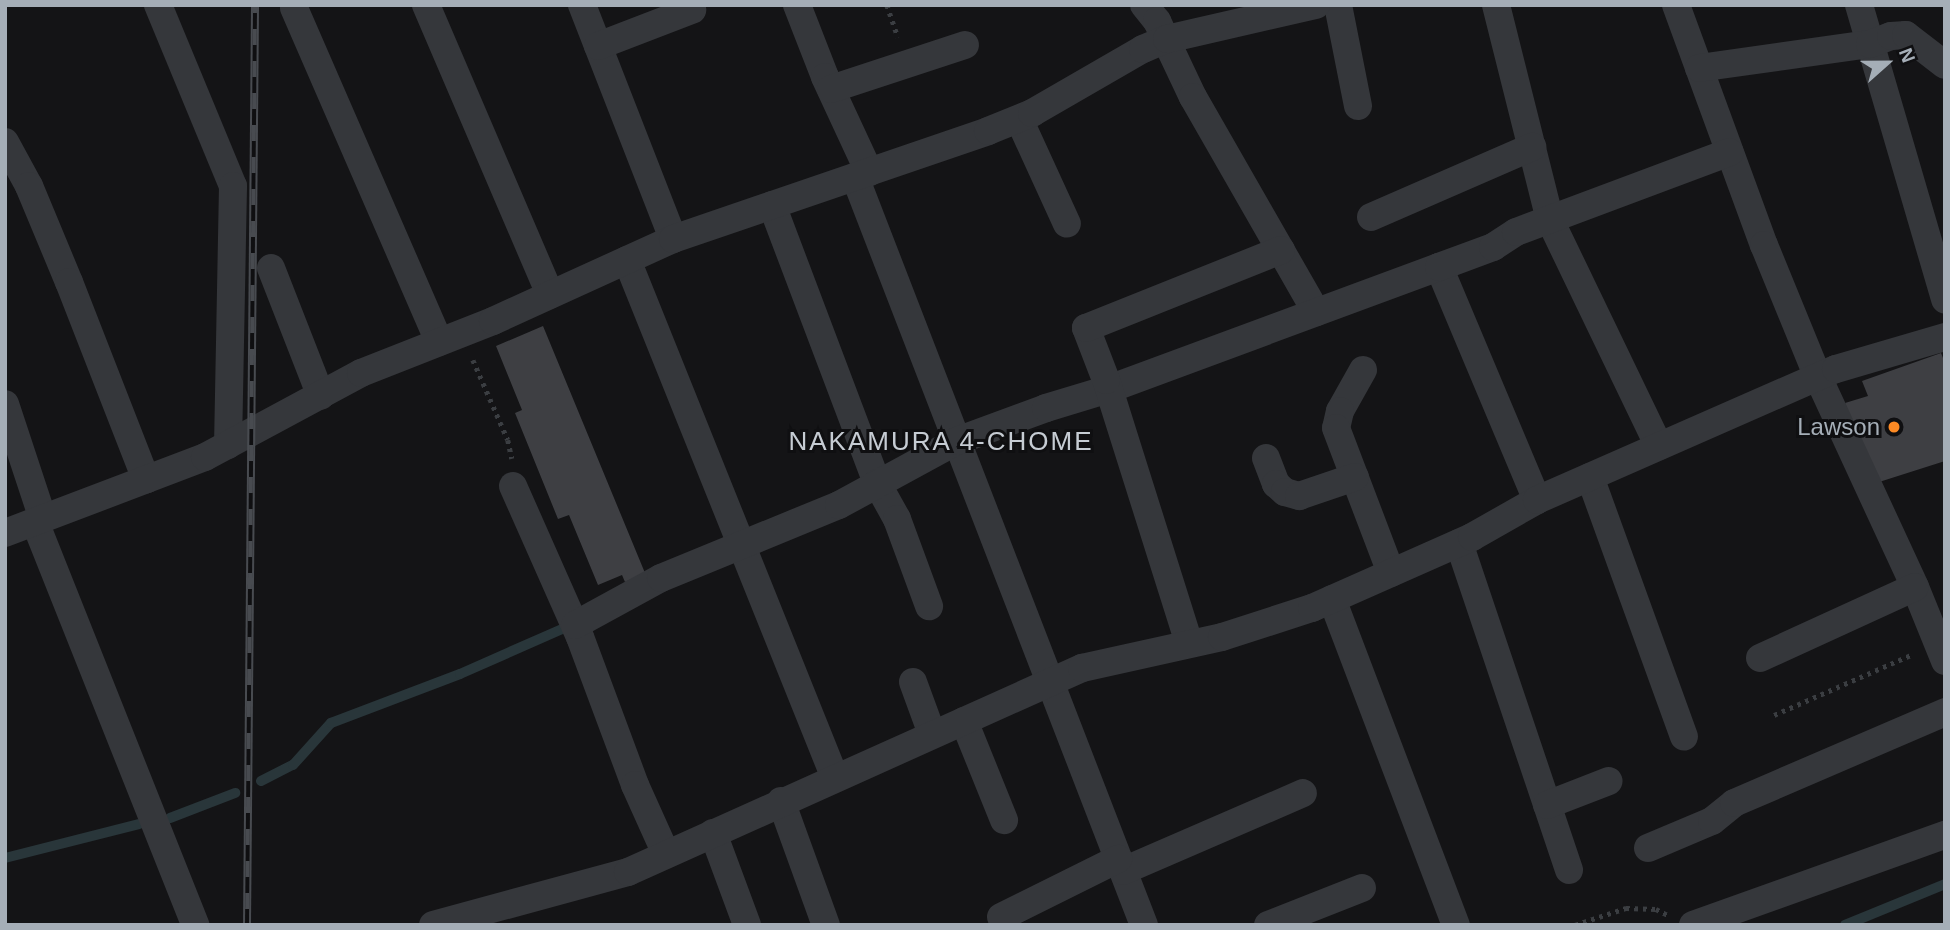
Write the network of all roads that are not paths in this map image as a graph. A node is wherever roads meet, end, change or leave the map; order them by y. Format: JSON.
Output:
{"nodes":[{"id":1,"x":158,"y":5,"type":"edge"},
{"id":2,"x":426,"y":5,"type":"edge"},
{"id":3,"x":582,"y":5,"type":"edge"},
{"id":4,"x":797,"y":5,"type":"edge"},
{"id":5,"x":1144,"y":5,"type":"edge"},
{"id":6,"x":1316,"y":5,"type":"edge"},
{"id":7,"x":1338,"y":5,"type":"edge"},
{"id":8,"x":1496,"y":5,"type":"edge"},
{"id":9,"x":1676,"y":5,"type":"edge"},
{"id":10,"x":1858,"y":5,"type":"edge"},
{"id":11,"x":294,"y":8,"type":"dead end"},
{"id":12,"x":692,"y":10,"type":"dead end"},
{"id":13,"x":1246,"y":14,"type":"edge"},
{"id":14,"x":1167,"y":39,"type":"junction"},
{"id":15,"x":1870,"y":44,"type":"junction"},
{"id":16,"x":965,"y":45,"type":"dead end"},
{"id":17,"x":598,"y":46,"type":"junction"},
{"id":18,"x":1945,"y":65,"type":"edge"},
{"id":19,"x":1699,"y":68,"type":"junction"},
{"id":20,"x":831,"y":89,"type":"junction"},
{"id":21,"x":1358,"y":106,"type":"dead end"},
{"id":22,"x":1019,"y":119,"type":"junction"},
{"id":23,"x":5,"y":142,"type":"edge"},
{"id":24,"x":1532,"y":147,"type":"junction"},
{"id":25,"x":1730,"y":152,"type":"junction"},
{"id":26,"x":862,"y":174,"type":"junction"},
{"id":27,"x":772,"y":205,"type":"junction"},
{"id":28,"x":1371,"y":217,"type":"dead end"},
{"id":29,"x":1550,"y":220,"type":"junction"},
{"id":30,"x":1067,"y":224,"type":"dead end"},
{"id":31,"x":673,"y":239,"type":"junction"},
{"id":32,"x":1281,"y":250,"type":"junction"},
{"id":33,"x":626,"y":260,"type":"junction"},
{"id":34,"x":1439,"y":267,"type":"junction"},
{"id":35,"x":271,"y":268,"type":"dead end"},
{"id":36,"x":550,"y":295,"type":"junction"},
{"id":37,"x":1945,"y":300,"type":"edge"},
{"id":38,"x":1316,"y":312,"type":"junction"},
{"id":39,"x":1945,"y":337,"type":"edge"},
{"id":40,"x":450,"y":338,"type":"junction"},
{"id":41,"x":1363,"y":370,"type":"dead end"},
{"id":42,"x":1818,"y":377,"type":"junction"},
{"id":43,"x":1110,"y":389,"type":"junction"},
{"id":44,"x":321,"y":396,"type":"junction"},
{"id":45,"x":5,"y":404,"type":"edge"},
{"id":46,"x":957,"y":442,"type":"junction"},
{"id":47,"x":228,"y":445,"type":"junction"},
{"id":48,"x":1659,"y":446,"type":"junction"},
{"id":49,"x":1266,"y":458,"type":"dead end"},
{"id":50,"x":1355,"y":477,"type":"junction"},
{"id":51,"x":1590,"y":477,"type":"junction"},
{"id":52,"x":146,"y":480,"type":"junction"},
{"id":53,"x":877,"y":483,"type":"junction"},
{"id":54,"x":513,"y":486,"type":"road end"},
{"id":55,"x":1537,"y":499,"type":"junction"},
{"id":56,"x":39,"y":520,"type":"junction"},
{"id":57,"x":5,"y":533,"type":"edge"},
{"id":58,"x":1459,"y":543,"type":"junction"},
{"id":59,"x":740,"y":548,"type":"junction"},
{"id":60,"x":1391,"y":573,"type":"junction"},
{"id":61,"x":1915,"y":587,"type":"junction"},
{"id":62,"x":1332,"y":599,"type":"junction"},
{"id":63,"x":929,"y":606,"type":"dead end"},
{"id":64,"x":575,"y":625,"type":"junction"},
{"id":65,"x":1189,"y":643,"type":"junction"},
{"id":66,"x":1941,"y":652,"type":"edge"},
{"id":67,"x":1760,"y":658,"type":"dead end"},
{"id":68,"x":913,"y":682,"type":"dead end"},
{"id":69,"x":1049,"y":683,"type":"junction"},
{"id":70,"x":1945,"y":712,"type":"edge"},
{"id":71,"x":964,"y":720,"type":"junction"},
{"id":72,"x":932,"y":734,"type":"junction"},
{"id":73,"x":1684,"y":736,"type":"dead end"},
{"id":74,"x":835,"y":778,"type":"junction"},
{"id":75,"x":1609,"y":781,"type":"dead end"},
{"id":76,"x":1303,"y":793,"type":"dead end"},
{"id":77,"x":781,"y":801,"type":"junction"},
{"id":78,"x":1547,"y":805,"type":"junction"},
{"id":79,"x":1004,"y":820,"type":"dead end"},
{"id":80,"x":713,"y":833,"type":"junction"},
{"id":81,"x":1945,"y":835,"type":"edge"},
{"id":82,"x":1647,"y":848,"type":"dead end"},
{"id":83,"x":666,"y":854,"type":"junction"},
{"id":84,"x":1120,"y":865,"type":"junction"},
{"id":85,"x":1569,"y":870,"type":"dead end"},
{"id":86,"x":1362,"y":888,"type":"dead end"},
{"id":87,"x":489,"y":917,"type":"edge"},
{"id":88,"x":1001,"y":917,"type":"dead end"},
{"id":89,"x":1682,"y":921,"type":"edge"},
{"id":90,"x":195,"y":925,"type":"edge"},
{"id":91,"x":433,"y":925,"type":"edge"},
{"id":92,"x":747,"y":925,"type":"edge"},
{"id":93,"x":826,"y":925,"type":"edge"},
{"id":94,"x":1144,"y":925,"type":"edge"},
{"id":95,"x":1268,"y":925,"type":"edge"},
{"id":96,"x":1456,"y":925,"type":"edge"}],
"edges":[{"from":1,"to":47,"type":"street"},
{"from":2,"to":36,"type":"street"},
{"from":3,"to":17,"type":"street"},
{"from":4,"to":20,"type":"street"},
{"from":5,"to":14,"type":"street"},
{"from":6,"to":13,"type":"street"},
{"from":7,"to":21,"type":"street"},
{"from":8,"to":24,"type":"street"},
{"from":9,"to":19,"type":"street"},
{"from":10,"to":15,"type":"street"},
{"from":11,"to":40,"type":"street"},
{"from":12,"to":17,"type":"street"},
{"from":13,"to":14,"type":"street"},
{"from":14,"to":22,"type":"street"},
{"from":14,"to":32,"type":"street"},
{"from":15,"to":18,"type":"street"},
{"from":15,"to":19,"type":"street"},
{"from":15,"to":37,"type":"street"},
{"from":16,"to":20,"type":"street"},
{"from":17,"to":31,"type":"street"},
{"from":19,"to":25,"type":"street"},
{"from":20,"to":26,"type":"street"},
{"from":22,"to":26,"type":"street"},
{"from":22,"to":30,"type":"street"},
{"from":23,"to":52,"type":"street"},
{"from":24,"to":28,"type":"street"},
{"from":24,"to":29,"type":"street"},
{"from":25,"to":29,"type":"street"},
{"from":25,"to":42,"type":"street"},
{"from":26,"to":27,"type":"street"},
{"from":26,"to":46,"type":"street"},
{"from":27,"to":31,"type":"street"},
{"from":27,"to":53,"type":"street"},
{"from":29,"to":34,"type":"street"},
{"from":29,"to":48,"type":"street"},
{"from":31,"to":33,"type":"street"},
{"from":32,"to":38,"type":"street"},
{"from":32,"to":43,"type":"street"},
{"from":33,"to":36,"type":"street"},
{"from":33,"to":59,"type":"street"},
{"from":34,"to":38,"type":"street"},
{"from":34,"to":55,"type":"street"},
{"from":35,"to":44,"type":"street"},
{"from":36,"to":40,"type":"street"},
{"from":38,"to":43,"type":"street"},
{"from":39,"to":42,"type":"street"},
{"from":40,"to":44,"type":"street"},
{"from":41,"to":50,"type":"street"},
{"from":42,"to":48,"type":"street"},
{"from":42,"to":61,"type":"street"},
{"from":43,"to":46,"type":"street"},
{"from":43,"to":65,"type":"street"},
{"from":44,"to":47,"type":"street"},
{"from":45,"to":56,"type":"street"},
{"from":46,"to":53,"type":"street"},
{"from":46,"to":69,"type":"street"},
{"from":47,"to":52,"type":"street"},
{"from":48,"to":51,"type":"street"},
{"from":49,"to":50,"type":"street"},
{"from":50,"to":60,"type":"street"},
{"from":51,"to":55,"type":"street"},
{"from":51,"to":73,"type":"street"},
{"from":52,"to":56,"type":"street"},
{"from":53,"to":59,"type":"street"},
{"from":53,"to":63,"type":"street"},
{"from":54,"to":64,"type":"street"},
{"from":55,"to":58,"type":"street"},
{"from":56,"to":57,"type":"street"},
{"from":56,"to":90,"type":"street"},
{"from":58,"to":60,"type":"street"},
{"from":58,"to":78,"type":"street"},
{"from":59,"to":64,"type":"street"},
{"from":59,"to":74,"type":"street"},
{"from":60,"to":62,"type":"street"},
{"from":61,"to":66,"type":"street"},
{"from":61,"to":67,"type":"street"},
{"from":62,"to":65,"type":"street"},
{"from":62,"to":96,"type":"street"},
{"from":64,"to":83,"type":"street"},
{"from":65,"to":69,"type":"street"},
{"from":68,"to":72,"type":"street"},
{"from":69,"to":71,"type":"street"},
{"from":69,"to":84,"type":"street"},
{"from":70,"to":82,"type":"street"},
{"from":71,"to":72,"type":"street"},
{"from":71,"to":79,"type":"street"},
{"from":72,"to":74,"type":"street"},
{"from":74,"to":77,"type":"street"},
{"from":75,"to":78,"type":"street"},
{"from":76,"to":84,"type":"street"},
{"from":77,"to":80,"type":"street"},
{"from":77,"to":93,"type":"street"},
{"from":78,"to":85,"type":"street"},
{"from":80,"to":83,"type":"street"},
{"from":80,"to":92,"type":"street"},
{"from":81,"to":89,"type":"street"},
{"from":83,"to":87,"type":"street"},
{"from":84,"to":88,"type":"street"},
{"from":84,"to":94,"type":"street"},
{"from":86,"to":95,"type":"street"},
{"from":87,"to":91,"type":"street"}]}
